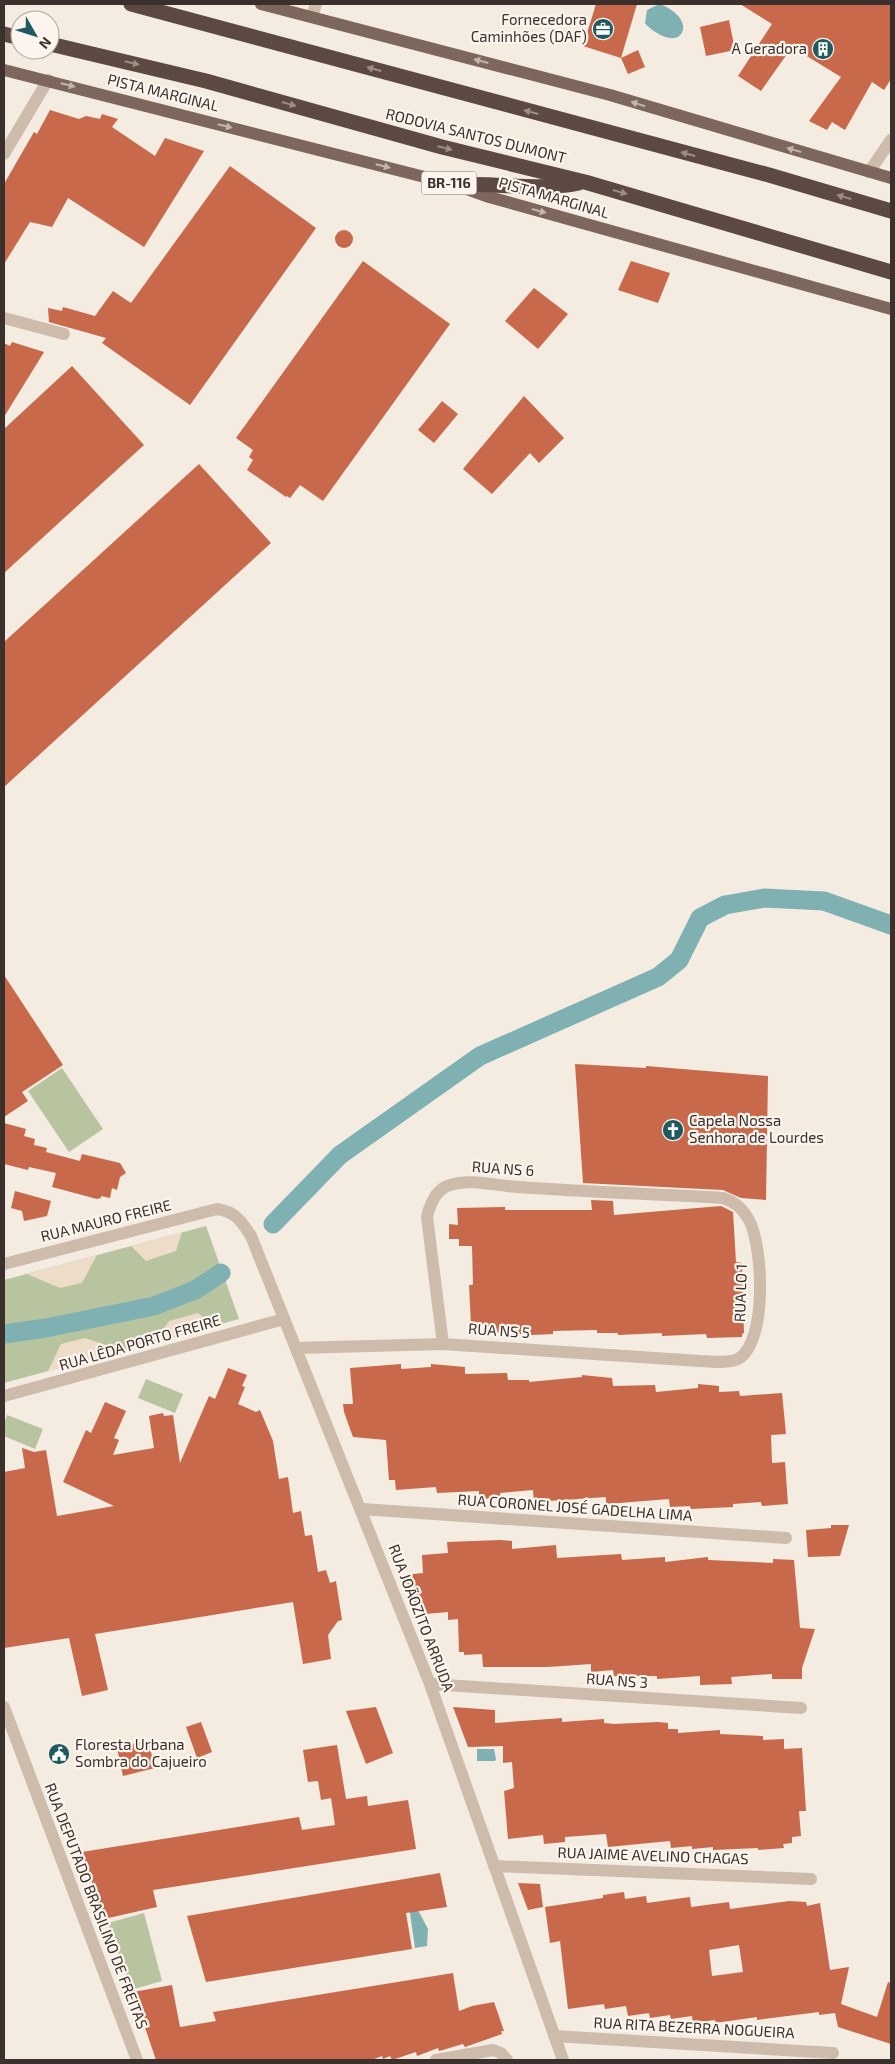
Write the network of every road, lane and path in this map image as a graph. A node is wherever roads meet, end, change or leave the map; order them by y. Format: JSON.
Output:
{"nodes":[{"id":1,"x":131,"y":4,"type":"edge"},
{"id":2,"x":261,"y":4,"type":"edge"},
{"id":3,"x":316,"y":4,"type":"edge"},
{"id":4,"x":312,"y":17,"type":"junction"},
{"id":5,"x":60,"y":46,"type":"edge"},
{"id":6,"x":4,"y":70,"type":"edge"},
{"id":7,"x":48,"y":80,"type":"junction"},
{"id":8,"x":891,"y":140,"type":"edge"},
{"id":9,"x":4,"y":154,"type":"edge"},
{"id":10,"x":869,"y":172,"type":"junction"},
{"id":11,"x":891,"y":178,"type":"edge"},
{"id":12,"x":585,"y":182,"type":"junction"},
{"id":13,"x":456,"y":185,"type":"junction"},
{"id":14,"x":891,"y":211,"type":"edge"},
{"id":15,"x":891,"y":272,"type":"edge"},
{"id":16,"x":891,"y":309,"type":"edge"},
{"id":17,"x":4,"y":318,"type":"edge"},
{"id":18,"x":64,"y":334,"type":"dead end"},
{"id":19,"x":723,"y":1198,"type":"joint"},
{"id":20,"x":217,"y":1209,"type":"joint"},
{"id":21,"x":4,"y":1264,"type":"edge"},
{"id":22,"x":284,"y":1319,"type":"junction"},
{"id":23,"x":443,"y":1344,"type":"junction"},
{"id":24,"x":296,"y":1348,"type":"junction"},
{"id":25,"x":700,"y":1361,"type":"joint"},
{"id":26,"x":4,"y":1396,"type":"edge"},
{"id":27,"x":362,"y":1509,"type":"junction"},
{"id":28,"x":786,"y":1538,"type":"dead end"},
{"id":29,"x":430,"y":1684,"type":"junction"},
{"id":30,"x":4,"y":1707,"type":"edge"},
{"id":31,"x":801,"y":1708,"type":"dead end"},
{"id":32,"x":494,"y":1866,"type":"junction"},
{"id":33,"x":811,"y":1879,"type":"dead end"},
{"id":34,"x":554,"y":2036,"type":"junction"},
{"id":35,"x":833,"y":2052,"type":"dead end"},
{"id":36,"x":137,"y":2060,"type":"edge"},
{"id":37,"x":436,"y":2060,"type":"edge"},
{"id":38,"x":507,"y":2060,"type":"edge"},
{"id":39,"x":564,"y":2060,"type":"edge"}],
"edges":[{"from":14,"to":1,"type":"highway","one_way":true},
{"from":2,"to":4,"type":"main road"},
{"from":3,"to":4,"type":"street"},
{"from":10,"to":4,"type":"main road","one_way":true},
{"from":5,"to":12,"type":"highway","name":"RODOVIA SANTOS DUMONT","number":"BR-116","one_way":true},
{"from":6,"to":7,"type":"main road","name":"PISTA MARGINAL","number":"BR-116"},
{"from":7,"to":9,"type":"street"},
{"from":7,"to":13,"type":"main road","name":"PISTA MARGINAL","number":"BR-116","one_way":true},
{"from":8,"to":10,"type":"street"},
{"from":10,"to":11,"type":"main road"},
{"from":12,"to":13,"type":"highway"},
{"from":12,"to":15,"type":"highway","name":"RODOVIA SANTOS DUMONT","number":"BR-116","one_way":true},
{"from":13,"to":16,"type":"main road","name":"PISTA MARGINAL","number":"BR-116","one_way":true},
{"from":17,"to":18,"type":"street"},
{"from":19,"to":23,"type":"street","name":"RUA NS 6"},
{"from":19,"to":25,"type":"street","name":"RUA LO 1"},
{"from":20,"to":21,"type":"street","name":"RUA MAURO FREIRE"},
{"from":20,"to":22,"type":"street","name":"RUA JOÃOZITO ARRUDA"},
{"from":22,"to":24,"type":"street","name":"RUA JOÃOZITO ARRUDA"},
{"from":22,"to":26,"type":"street","name":"RUA LÊDA PORTO FREIRE"},
{"from":23,"to":24,"type":"street","name":"RUA NS 5"},
{"from":23,"to":25,"type":"street","name":"RUA NS 5"},
{"from":24,"to":27,"type":"street","name":"RUA JOÃOZITO ARRUDA"},
{"from":27,"to":28,"type":"street","name":"RUA CORONEL JOSÉ GADELHA LIMA"},
{"from":27,"to":29,"type":"street","name":"RUA JOÃOZITO ARRUDA"},
{"from":29,"to":31,"type":"street","name":"RUA NS 3"},
{"from":29,"to":32,"type":"street","name":"RUA JOÃOZITO ARRUDA"},
{"from":30,"to":36,"type":"street","name":"RUA DEPUTADO BRASILINO DE FREITAS"},
{"from":32,"to":33,"type":"street","name":"RUA JAIME AVELINO CHAGAS"},
{"from":32,"to":34,"type":"street","name":"RUA JOÃOZITO ARRUDA"},
{"from":34,"to":35,"type":"street","name":"RUA RITA BEZERRA NOGUEIRA"},
{"from":34,"to":39,"type":"street","name":"RUA JOÃOZITO ARRUDA"},
{"from":37,"to":38,"type":"street"}]}
